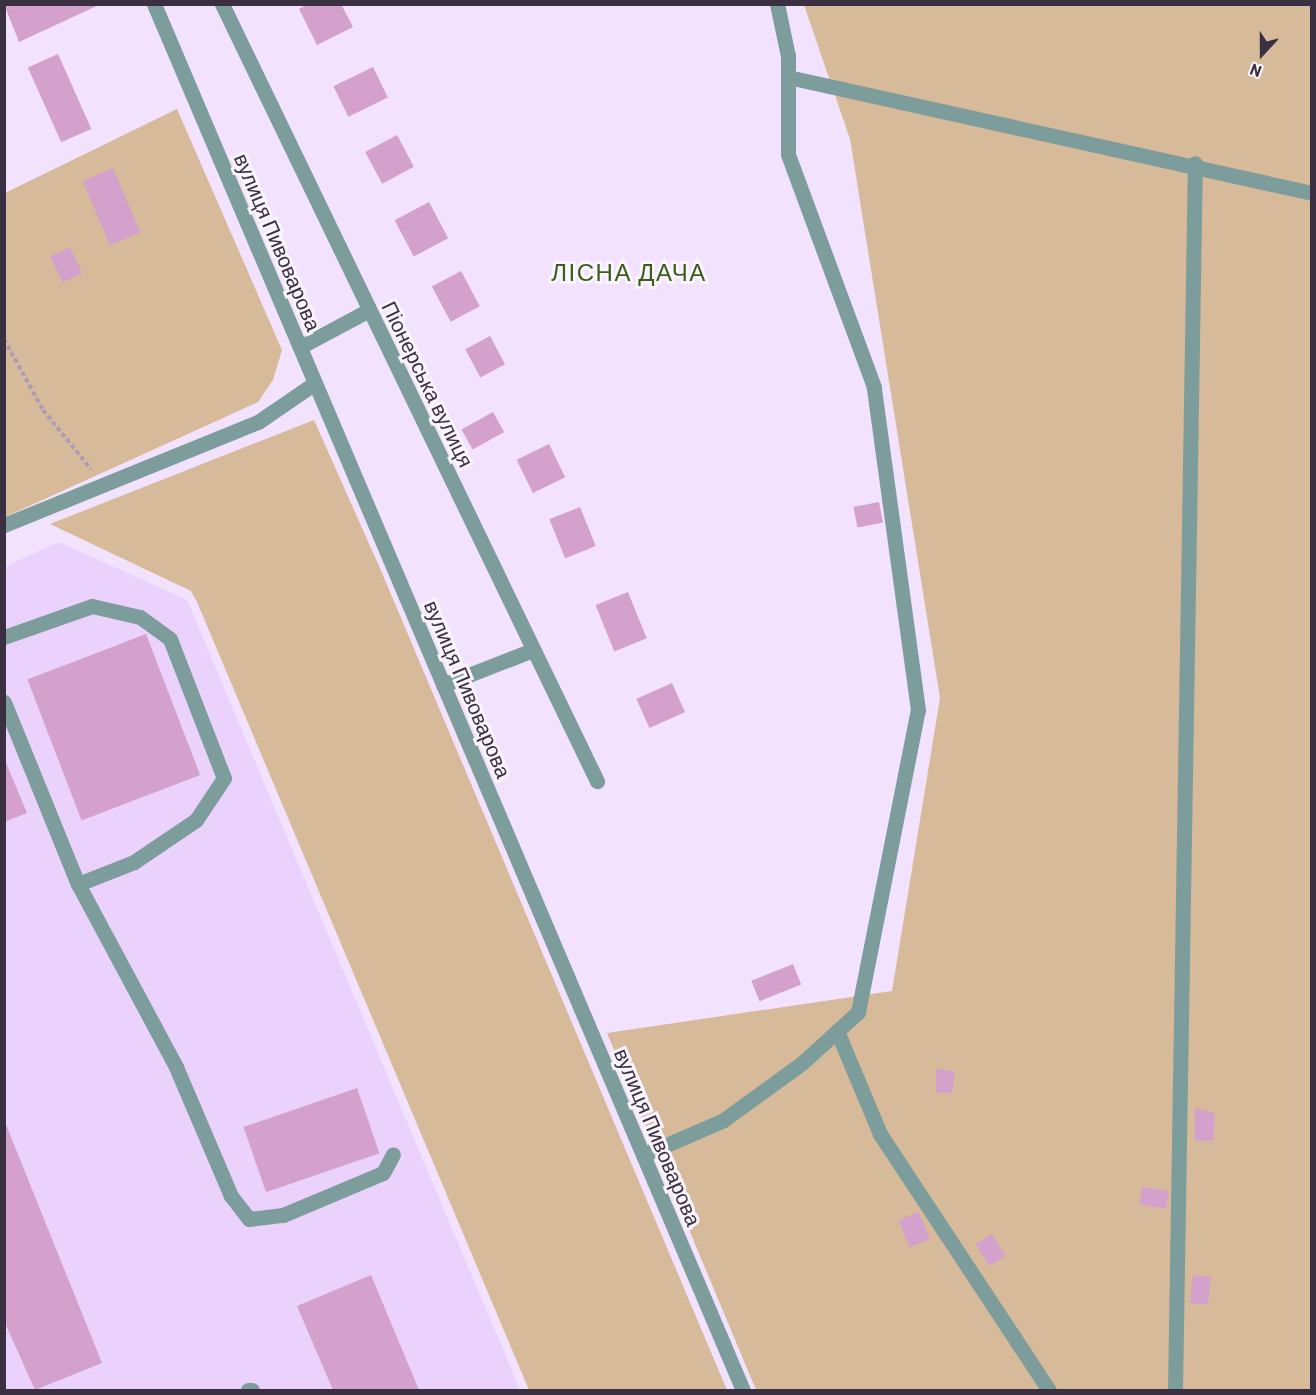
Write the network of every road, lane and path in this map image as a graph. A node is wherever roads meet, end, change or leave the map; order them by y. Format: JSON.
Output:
{"nodes":[{"id":1,"x":222,"y":4,"type":"edge"},
{"id":2,"x":777,"y":4,"type":"edge"},
{"id":3,"x":155,"y":5,"type":"edge"},
{"id":4,"x":788,"y":77,"type":"junction"},
{"id":5,"x":1194,"y":163,"type":"junction"},
{"id":6,"x":1311,"y":193,"type":"edge"},
{"id":7,"x":369,"y":310,"type":"junction"},
{"id":8,"x":4,"y":339,"type":"edge"},
{"id":9,"x":300,"y":347,"type":"junction"},
{"id":10,"x":315,"y":383,"type":"junction"},
{"id":11,"x":101,"y":481,"type":"junction"},
{"id":12,"x":4,"y":525,"type":"edge"},
{"id":13,"x":4,"y":637,"type":"edge"},
{"id":14,"x":533,"y":650,"type":"junction"},
{"id":15,"x":443,"y":685,"type":"junction"},
{"id":16,"x":4,"y":702,"type":"edge"},
{"id":17,"x":597,"y":781,"type":"dead end"},
{"id":18,"x":78,"y":884,"type":"junction"},
{"id":19,"x":837,"y":1031,"type":"junction"},
{"id":20,"x":393,"y":1154,"type":"dead end"},
{"id":21,"x":643,"y":1155,"type":"junction"},
{"id":22,"x":742,"y":1390,"type":"edge"},
{"id":23,"x":1048,"y":1390,"type":"edge"},
{"id":24,"x":1175,"y":1390,"type":"edge"}],
"edges":[{"from":1,"to":7,"type":"street","name":"Піонерська вулиця"},
{"from":2,"to":4,"type":"street"},
{"from":3,"to":9,"type":"street","name":"вулиця Пивоварова"},
{"from":4,"to":5,"type":"street"},
{"from":4,"to":19,"type":"street"},
{"from":5,"to":6,"type":"street"},
{"from":5,"to":24,"type":"street"},
{"from":7,"to":9,"type":"street"},
{"from":7,"to":14,"type":"street","name":"Піонерська вулиця"},
{"from":8,"to":11,"type":"path"},
{"from":9,"to":10,"type":"street","name":"вулиця Пивоварова"},
{"from":10,"to":11,"type":"street"},
{"from":10,"to":15,"type":"street","name":"вулиця Пивоварова"},
{"from":11,"to":12,"type":"street"},
{"from":13,"to":18,"type":"street"},
{"from":14,"to":15,"type":"street"},
{"from":14,"to":17,"type":"street","name":"Піонерська вулиця"},
{"from":15,"to":21,"type":"street","name":"вулиця Пивоварова"},
{"from":16,"to":18,"type":"street"},
{"from":18,"to":20,"type":"street"},
{"from":19,"to":21,"type":"street"},
{"from":19,"to":23,"type":"street"},
{"from":21,"to":22,"type":"street","name":"вулиця Пивоварова"}]}
